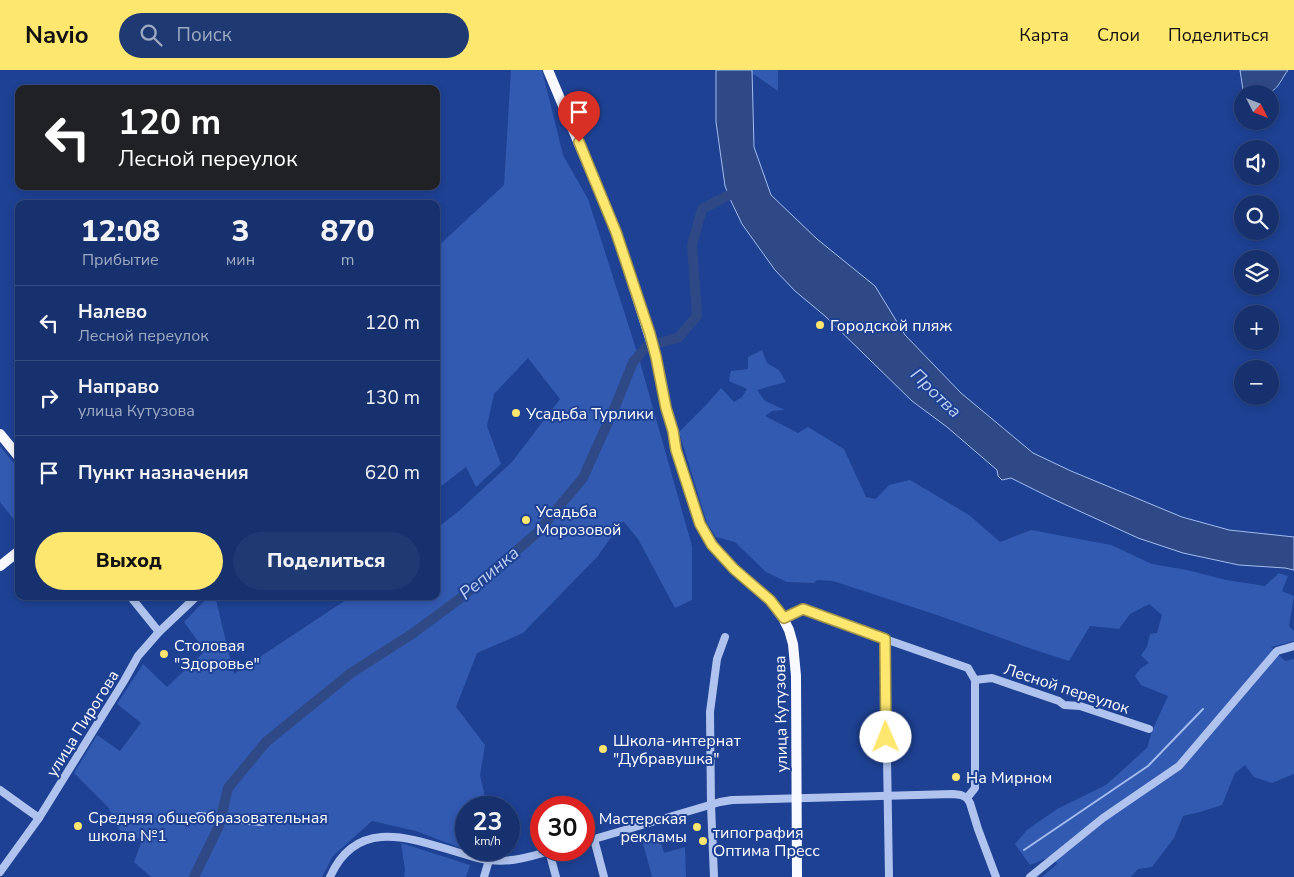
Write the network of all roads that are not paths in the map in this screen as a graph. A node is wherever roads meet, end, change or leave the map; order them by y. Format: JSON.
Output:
{"nodes":[{"id":1,"x":548,"y":70,"type":"edge"},
{"id":2,"x":0,"y":434,"type":"edge"},
{"id":3,"x":15,"y":452,"type":"edge"},
{"id":4,"x":15,"y":554,"type":"edge"},
{"id":5,"x":0,"y":566,"type":"edge"},
{"id":6,"x":133,"y":600,"type":"edge"},
{"id":7,"x":193,"y":600,"type":"edge"},
{"id":8,"x":784,"y":618,"type":"junction"},
{"id":9,"x":159,"y":632,"type":"junction"},
{"id":10,"x":725,"y":636,"type":"dead end"},
{"id":11,"x":885,"y":639,"type":"junction"},
{"id":12,"x":1294,"y":646,"type":"edge"},
{"id":13,"x":975,"y":680,"type":"junction"},
{"id":14,"x":1150,"y":729,"type":"dead end"},
{"id":15,"x":0,"y":790,"type":"edge"},
{"id":16,"x":887,"y":796,"type":"junction"},
{"id":17,"x":796,"y":798,"type":"junction"},
{"id":18,"x":967,"y":798,"type":"junction"},
{"id":19,"x":711,"y":805,"type":"junction"},
{"id":20,"x":199,"y":816,"type":"dead end"},
{"id":21,"x":39,"y":818,"type":"junction"},
{"id":22,"x":261,"y":822,"type":"dead end"},
{"id":23,"x":595,"y":839,"type":"edge"},
{"id":24,"x":595,"y":843,"type":"edge"},
{"id":25,"x":455,"y":851,"type":"edge"},
{"id":26,"x":489,"y":861,"type":"edge"},
{"id":27,"x":553,"y":861,"type":"edge"},
{"id":28,"x":0,"y":872,"type":"edge"},
{"id":29,"x":330,"y":877,"type":"edge"},
{"id":30,"x":484,"y":877,"type":"edge"},
{"id":31,"x":556,"y":877,"type":"edge"},
{"id":32,"x":604,"y":877,"type":"edge"},
{"id":33,"x":714,"y":877,"type":"edge"},
{"id":34,"x":798,"y":877,"type":"edge"},
{"id":35,"x":889,"y":877,"type":"edge"},
{"id":36,"x":996,"y":877,"type":"edge"},
{"id":37,"x":1030,"y":877,"type":"edge"}],
"edges":[{"from":1,"to":8,"type":"main road","name":"улица Кутузова"},
{"from":2,"to":3,"type":"main road"},
{"from":4,"to":5,"type":"main road"},
{"from":6,"to":9,"type":"street"},
{"from":7,"to":9,"type":"street","name":"улица Пирогова"},
{"from":8,"to":11,"type":"street"},
{"from":8,"to":17,"type":"main road","name":"улица Кутузова"},
{"from":9,"to":21,"type":"street","name":"улица Пирогова"},
{"from":10,"to":19,"type":"street"},
{"from":11,"to":13,"type":"street"},
{"from":11,"to":16,"type":"street"},
{"from":12,"to":37,"type":"street"},
{"from":13,"to":14,"type":"street","name":"Лесной переулок"},
{"from":13,"to":18,"type":"street"},
{"from":15,"to":21,"type":"street"},
{"from":16,"to":17,"type":"street"},
{"from":16,"to":18,"type":"street"},
{"from":16,"to":35,"type":"street"},
{"from":17,"to":19,"type":"street"},
{"from":17,"to":34,"type":"main road","name":"улица Кутузова"},
{"from":18,"to":36,"type":"street"},
{"from":19,"to":23,"type":"street"},
{"from":19,"to":33,"type":"street"},
{"from":20,"to":22,"type":"street"},
{"from":21,"to":28,"type":"street","name":"улица Пирогова"},
{"from":24,"to":32,"type":"street"},
{"from":25,"to":29,"type":"street"},
{"from":26,"to":30,"type":"street"},
{"from":27,"to":31,"type":"street"}]}
